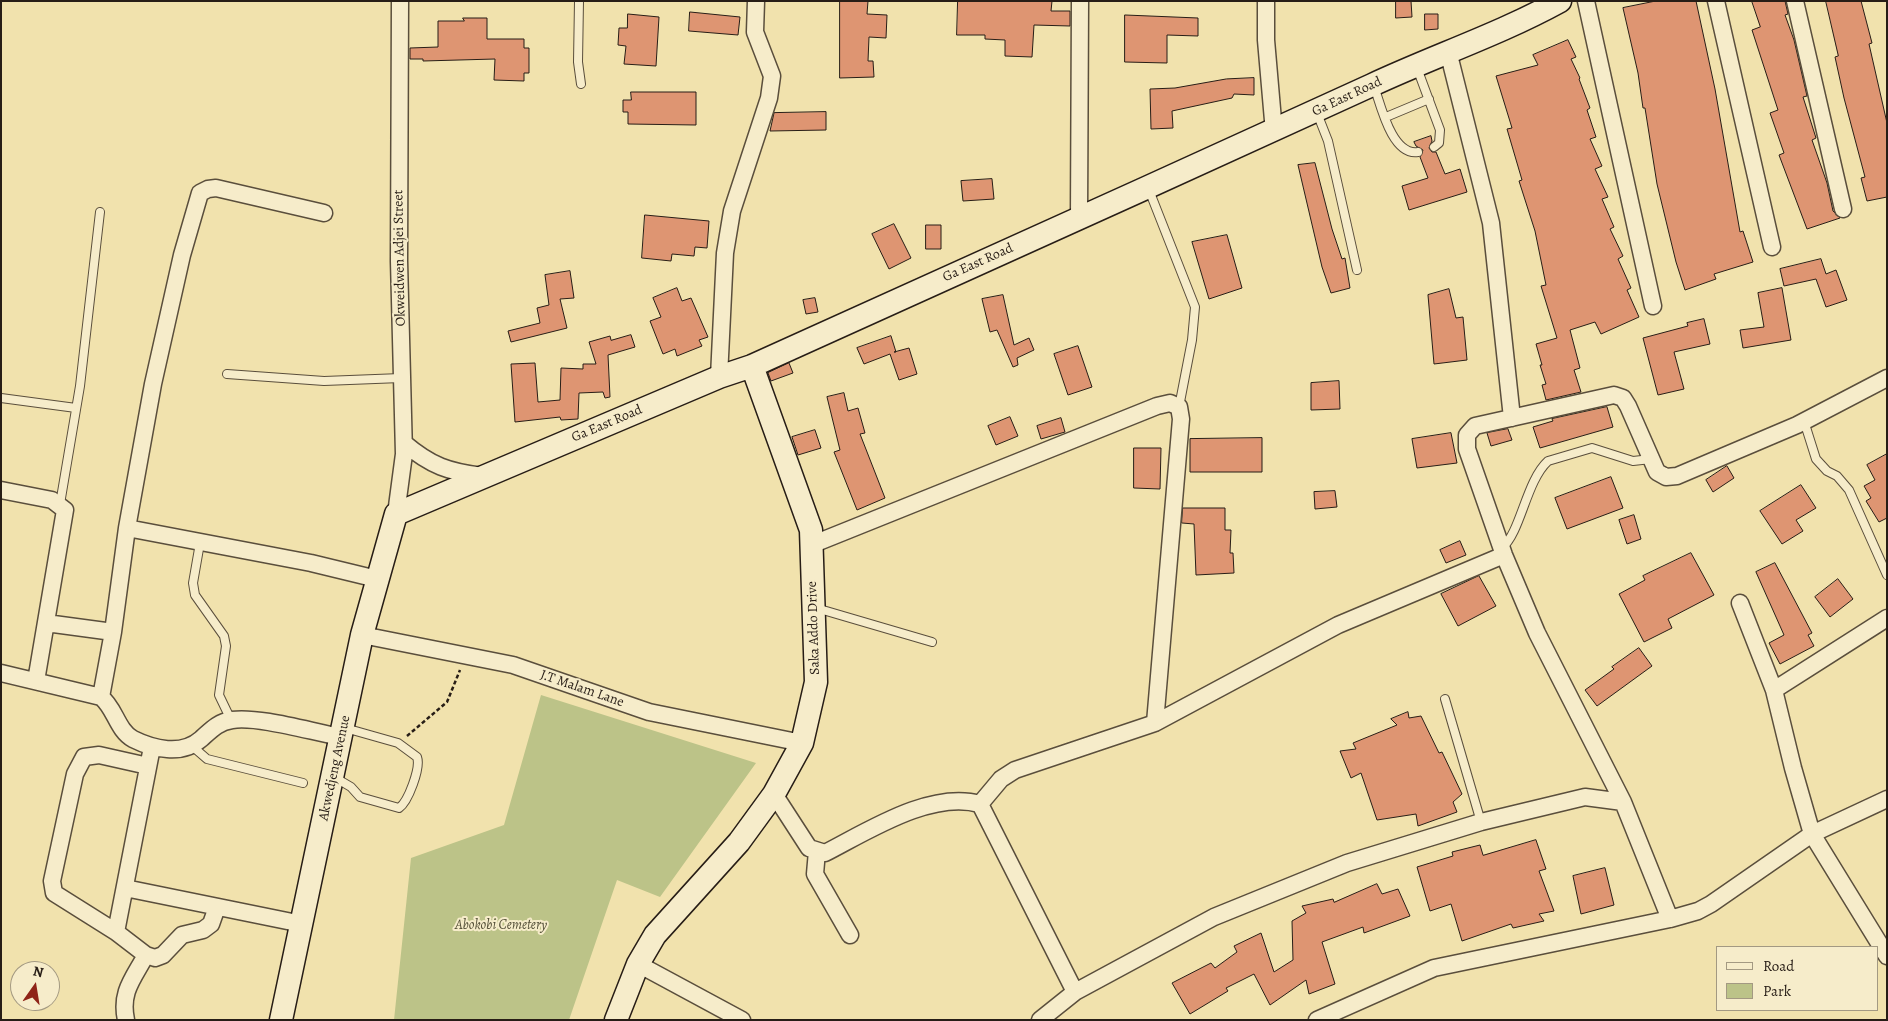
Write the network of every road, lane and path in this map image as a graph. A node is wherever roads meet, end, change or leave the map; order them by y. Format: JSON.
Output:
{"nodes":[{"id":1,"x":400,"y":1,"type":"edge"},
{"id":2,"x":579,"y":1,"type":"edge"},
{"id":3,"x":756,"y":1,"type":"edge"},
{"id":4,"x":1080,"y":1,"type":"edge"},
{"id":5,"x":1266,"y":1,"type":"edge"},
{"id":6,"x":1560,"y":1,"type":"edge"},
{"id":7,"x":1586,"y":1,"type":"edge"},
{"id":8,"x":1716,"y":1,"type":"edge"},
{"id":9,"x":1795,"y":1,"type":"edge"},
{"id":10,"x":1526,"y":10,"type":"edge"},
{"id":11,"x":1448,"y":51,"type":"junction"},
{"id":12,"x":1416,"y":65,"type":"junction"},
{"id":13,"x":581,"y":84,"type":"dead end"},
{"id":14,"x":1373,"y":84,"type":"junction"},
{"id":15,"x":1429,"y":99,"type":"junction"},
{"id":16,"x":1317,"y":111,"type":"junction"},
{"id":17,"x":1386,"y":117,"type":"junction"},
{"id":18,"x":1274,"y":132,"type":"junction"},
{"id":19,"x":1434,"y":147,"type":"dead end"},
{"id":20,"x":1418,"y":152,"type":"dead end"},
{"id":21,"x":1149,"y":188,"type":"junction"},
{"id":22,"x":1843,"y":209,"type":"dead end"},
{"id":23,"x":100,"y":212,"type":"dead end"},
{"id":24,"x":324,"y":213,"type":"dead end"},
{"id":25,"x":1079,"y":217,"type":"junction"},
{"id":26,"x":1772,"y":247,"type":"dead end"},
{"id":27,"x":1357,"y":270,"type":"dead end"},
{"id":28,"x":1653,"y":306,"type":"dead end"},
{"id":29,"x":752,"y":366,"type":"junction"},
{"id":30,"x":227,"y":374,"type":"dead end"},
{"id":31,"x":719,"y":377,"type":"junction"},
{"id":32,"x":401,"y":378,"type":"junction"},
{"id":33,"x":1887,"y":378,"type":"edge"},
{"id":34,"x":1,"y":398,"type":"edge"},
{"id":35,"x":1179,"y":407,"type":"junction"},
{"id":36,"x":76,"y":408,"type":"junction"},
{"id":37,"x":1512,"y":418,"type":"junction"},
{"id":38,"x":1804,"y":421,"type":"junction"},
{"id":39,"x":404,"y":443,"type":"junction"},
{"id":40,"x":1651,"y":459,"type":"junction"},
{"id":41,"x":483,"y":476,"type":"junction"},
{"id":42,"x":1,"y":490,"type":"edge"},
{"id":43,"x":60,"y":504,"type":"junction"},
{"id":44,"x":395,"y":516,"type":"junction"},
{"id":45,"x":127,"y":528,"type":"junction"},
{"id":46,"x":200,"y":543,"type":"junction"},
{"id":47,"x":812,"y":544,"type":"junction"},
{"id":48,"x":1503,"y":551,"type":"junction"},
{"id":49,"x":1887,"y":575,"type":"edge"},
{"id":50,"x":377,"y":579,"type":"junction"},
{"id":51,"x":1740,"y":603,"type":"dead end"},
{"id":52,"x":814,"y":608,"type":"junction"},
{"id":53,"x":1887,"y":618,"type":"edge"},
{"id":54,"x":46,"y":623,"type":"junction"},
{"id":55,"x":113,"y":632,"type":"junction"},
{"id":56,"x":362,"y":635,"type":"junction"},
{"id":57,"x":932,"y":642,"type":"dead end"},
{"id":58,"x":465,"y":656,"type":"junction"},
{"id":59,"x":1,"y":673,"type":"edge"},
{"id":60,"x":36,"y":680,"type":"junction"},
{"id":61,"x":1774,"y":690,"type":"junction"},
{"id":62,"x":101,"y":697,"type":"junction"},
{"id":63,"x":1445,"y":699,"type":"dead end"},
{"id":64,"x":232,"y":720,"type":"junction"},
{"id":65,"x":1155,"y":723,"type":"junction"},
{"id":66,"x":342,"y":732,"type":"junction"},
{"id":67,"x":398,"y":743,"type":"junction"},
{"id":68,"x":802,"y":743,"type":"junction"},
{"id":69,"x":192,"y":746,"type":"junction"},
{"id":70,"x":152,"y":747,"type":"junction"},
{"id":71,"x":148,"y":766,"type":"junction"},
{"id":72,"x":333,"y":777,"type":"junction"},
{"id":73,"x":303,"y":783,"type":"dead end"},
{"id":74,"x":774,"y":794,"type":"junction"},
{"id":75,"x":1887,"y":799,"type":"edge"},
{"id":76,"x":1623,"y":802,"type":"junction"},
{"id":77,"x":980,"y":804,"type":"junction"},
{"id":78,"x":1481,"y":822,"type":"junction"},
{"id":79,"x":1812,"y":834,"type":"junction"},
{"id":80,"x":817,"y":851,"type":"junction"},
{"id":81,"x":124,"y":888,"type":"junction"},
{"id":82,"x":217,"y":907,"type":"junction"},
{"id":83,"x":1670,"y":919,"type":"junction"},
{"id":84,"x":302,"y":924,"type":"junction"},
{"id":85,"x":116,"y":932,"type":"junction"},
{"id":86,"x":850,"y":935,"type":"dead end"},
{"id":87,"x":146,"y":955,"type":"junction"},
{"id":88,"x":1887,"y":956,"type":"edge"},
{"id":89,"x":638,"y":964,"type":"junction"},
{"id":90,"x":1074,"y":992,"type":"junction"},
{"id":91,"x":126,"y":1020,"type":"edge"},
{"id":92,"x":281,"y":1020,"type":"edge"},
{"id":93,"x":616,"y":1020,"type":"edge"},
{"id":94,"x":742,"y":1020,"type":"edge"},
{"id":95,"x":1040,"y":1020,"type":"edge"},
{"id":96,"x":1317,"y":1020,"type":"edge"}],
"edges":[{"from":1,"to":32,"type":"street","name":"Okweidwen Adjei Street"},
{"from":2,"to":13,"type":"lane"},
{"from":3,"to":31,"type":"street"},
{"from":4,"to":25,"type":"street"},
{"from":5,"to":18,"type":"street"},
{"from":6,"to":10,"type":"street","name":"Ga East Road"},
{"from":7,"to":28,"type":"street"},
{"from":8,"to":26,"type":"street"},
{"from":9,"to":22,"type":"street"},
{"from":10,"to":11,"type":"street","name":"Ga East Road"},
{"from":11,"to":12,"type":"street","name":"Ga East Road"},
{"from":11,"to":37,"type":"street"},
{"from":12,"to":14,"type":"street","name":"Ga East Road"},
{"from":12,"to":15,"type":"lane"},
{"from":14,"to":16,"type":"street","name":"Ga East Road"},
{"from":14,"to":17,"type":"lane"},
{"from":15,"to":17,"type":"lane"},
{"from":15,"to":19,"type":"lane"},
{"from":16,"to":18,"type":"street","name":"Ga East Road"},
{"from":16,"to":27,"type":"lane"},
{"from":17,"to":20,"type":"lane"},
{"from":18,"to":21,"type":"street","name":"Ga East Road"},
{"from":21,"to":25,"type":"street","name":"Ga East Road"},
{"from":21,"to":35,"type":"lane"},
{"from":23,"to":36,"type":"lane"},
{"from":24,"to":45,"type":"street"},
{"from":25,"to":29,"type":"street","name":"Ga East Road"},
{"from":29,"to":31,"type":"street","name":"Ga East Road"},
{"from":29,"to":47,"type":"street","name":"Saka Addo Drive"},
{"from":30,"to":32,"type":"lane"},
{"from":31,"to":41,"type":"street","name":"Ga East Road"},
{"from":32,"to":39,"type":"street","name":"Okweidwen Adjei Street"},
{"from":33,"to":38,"type":"street"},
{"from":34,"to":36,"type":"lane"},
{"from":35,"to":47,"type":"street"},
{"from":35,"to":65,"type":"street"},
{"from":36,"to":43,"type":"lane"},
{"from":37,"to":40,"type":"street"},
{"from":37,"to":48,"type":"street"},
{"from":38,"to":40,"type":"street"},
{"from":38,"to":49,"type":"lane"},
{"from":39,"to":41,"type":"street"},
{"from":39,"to":44,"type":"street","name":"Okweidwen Adjei Street"},
{"from":40,"to":48,"type":"lane"},
{"from":41,"to":44,"type":"street","name":"Ga East Road"},
{"from":42,"to":43,"type":"street"},
{"from":43,"to":54,"type":"street"},
{"from":44,"to":50,"type":"street","name":"Akwedjeng Avenue"},
{"from":45,"to":46,"type":"street"},
{"from":45,"to":55,"type":"street"},
{"from":46,"to":50,"type":"street"},
{"from":46,"to":64,"type":"lane"},
{"from":47,"to":52,"type":"street","name":"Saka Addo Drive"},
{"from":48,"to":65,"type":"street"},
{"from":48,"to":76,"type":"street"},
{"from":50,"to":56,"type":"street","name":"Akwedjeng Avenue"},
{"from":51,"to":61,"type":"street"},
{"from":52,"to":57,"type":"lane"},
{"from":52,"to":68,"type":"street","name":"Saka Addo Drive"},
{"from":53,"to":61,"type":"street"},
{"from":54,"to":55,"type":"street"},
{"from":54,"to":60,"type":"street"},
{"from":55,"to":62,"type":"street"},
{"from":56,"to":58,"type":"street","name":"J.T Malam Lane"},
{"from":56,"to":66,"type":"street","name":"Akwedjeng Avenue"},
{"from":58,"to":67,"type":"path"},
{"from":58,"to":68,"type":"street","name":"J.T Malam Lane"},
{"from":59,"to":60,"type":"street"},
{"from":60,"to":62,"type":"street"},
{"from":61,"to":79,"type":"street"},
{"from":62,"to":70,"type":"street"},
{"from":63,"to":78,"type":"lane"},
{"from":64,"to":66,"type":"street"},
{"from":64,"to":69,"type":"street"},
{"from":65,"to":77,"type":"street"},
{"from":66,"to":67,"type":"lane"},
{"from":66,"to":72,"type":"street","name":"Akwedjeng Avenue"},
{"from":67,"to":72,"type":"lane"},
{"from":68,"to":74,"type":"street","name":"Saka Addo Drive"},
{"from":69,"to":70,"type":"street"},
{"from":69,"to":73,"type":"lane"},
{"from":70,"to":71,"type":"street"},
{"from":71,"to":81,"type":"street"},
{"from":71,"to":85,"type":"street"},
{"from":72,"to":84,"type":"street","name":"Akwedjeng Avenue"},
{"from":74,"to":80,"type":"street"},
{"from":74,"to":89,"type":"street","name":"Saka Addo Drive"},
{"from":75,"to":79,"type":"street"},
{"from":76,"to":78,"type":"street"},
{"from":76,"to":83,"type":"street"},
{"from":77,"to":80,"type":"street"},
{"from":77,"to":90,"type":"street"},
{"from":78,"to":90,"type":"street"},
{"from":79,"to":83,"type":"street"},
{"from":79,"to":88,"type":"street"},
{"from":80,"to":86,"type":"street"},
{"from":81,"to":82,"type":"street"},
{"from":81,"to":85,"type":"street"},
{"from":82,"to":84,"type":"street"},
{"from":82,"to":87,"type":"street"},
{"from":83,"to":96,"type":"street"},
{"from":84,"to":92,"type":"street","name":"Akwedjeng Avenue"},
{"from":85,"to":87,"type":"street"},
{"from":87,"to":91,"type":"street"},
{"from":89,"to":93,"type":"street","name":"Saka Addo Drive"},
{"from":89,"to":94,"type":"street"},
{"from":90,"to":95,"type":"street"}]}
